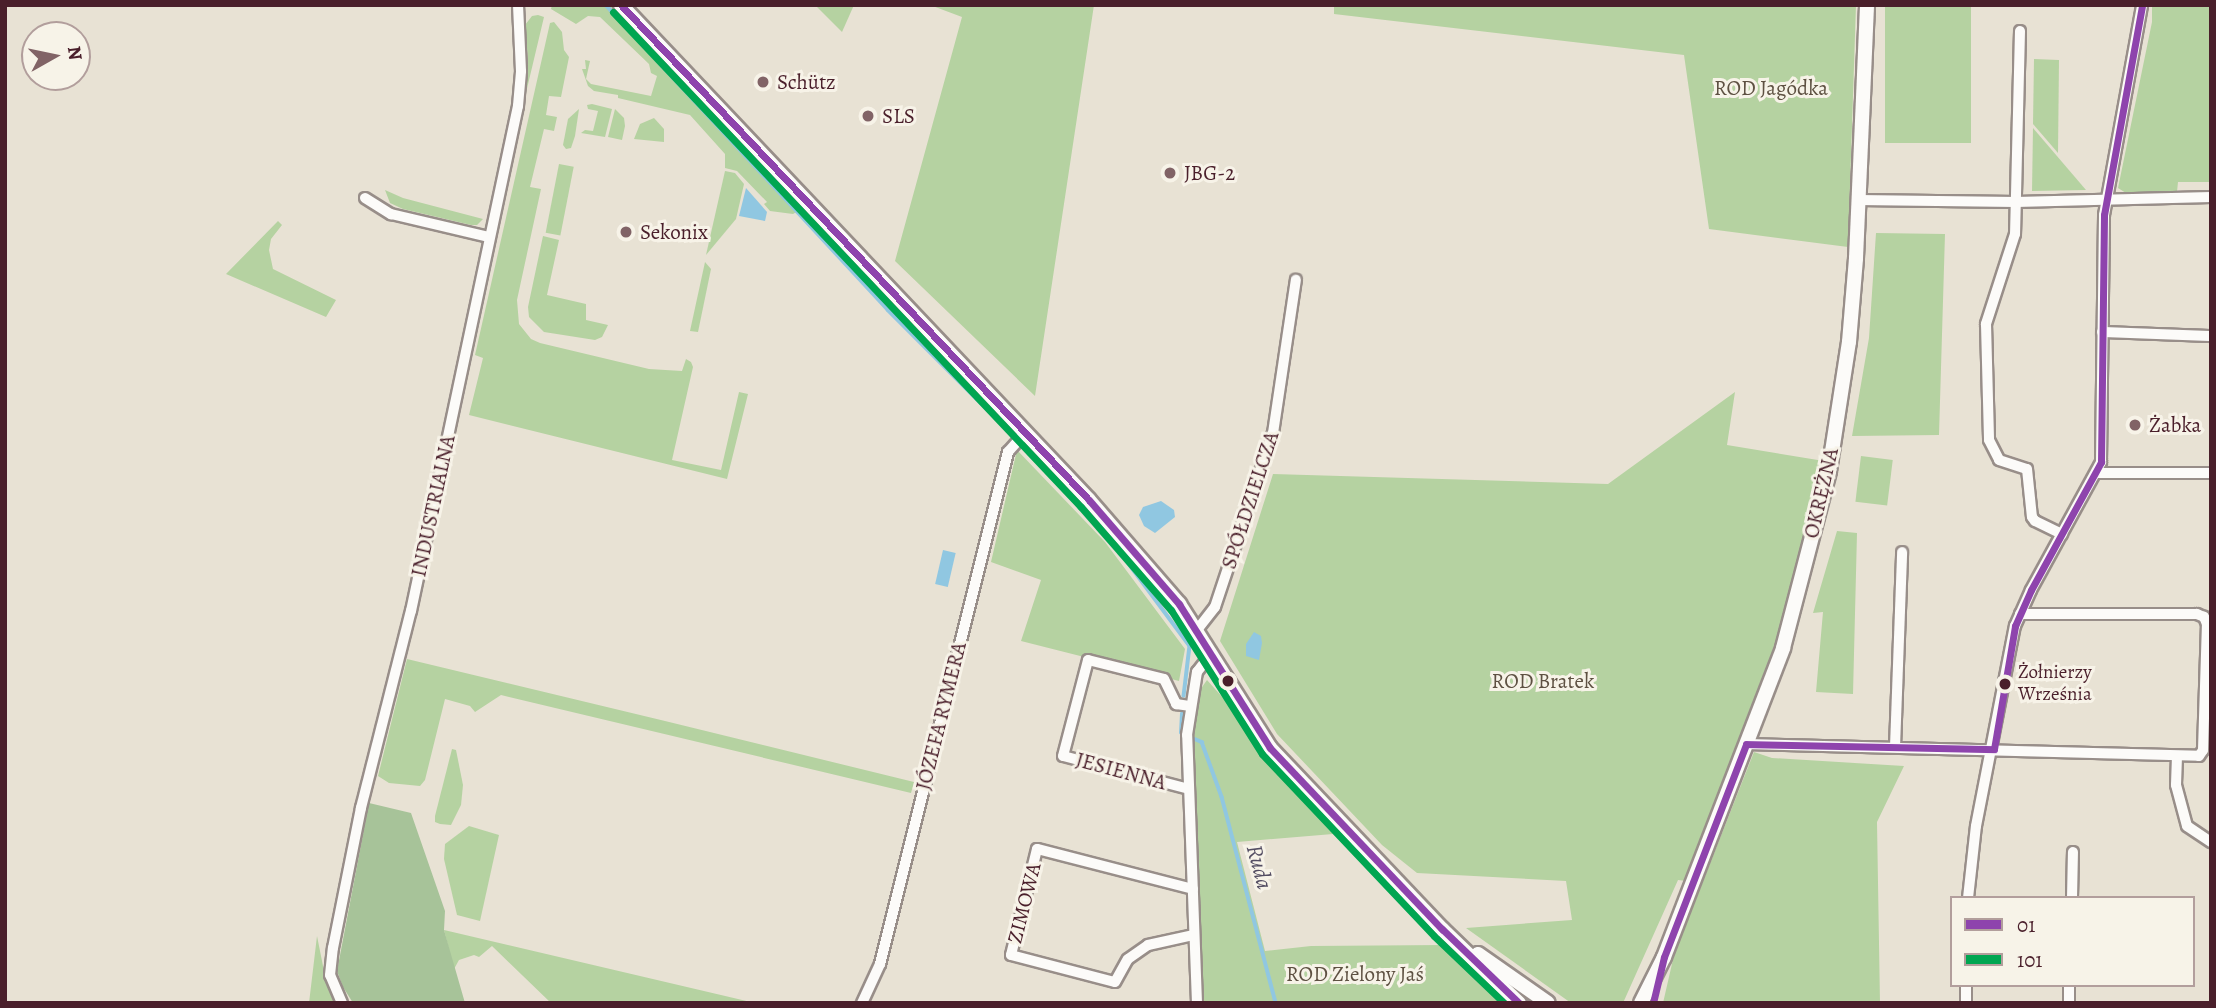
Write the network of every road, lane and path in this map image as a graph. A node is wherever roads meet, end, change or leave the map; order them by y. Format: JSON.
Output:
{"nodes":[{"id":1,"x":518,"y":5,"type":"edge"},
{"id":2,"x":621,"y":5,"type":"edge"},
{"id":3,"x":1867,"y":5,"type":"edge"},
{"id":4,"x":2142,"y":5,"type":"edge"},
{"id":5,"x":2020,"y":31,"type":"dead end"},
{"id":6,"x":2211,"y":197,"type":"edge"},
{"id":7,"x":365,"y":198,"type":"dead end"},
{"id":8,"x":1858,"y":200,"type":"junction"},
{"id":9,"x":2108,"y":200,"type":"junction"},
{"id":10,"x":2016,"y":202,"type":"junction"},
{"id":11,"x":489,"y":237,"type":"junction"},
{"id":12,"x":1296,"y":280,"type":"dead end"},
{"id":13,"x":2102,"y":332,"type":"junction"},
{"id":14,"x":2211,"y":336,"type":"edge"},
{"id":15,"x":1025,"y":433,"type":"junction"},
{"id":16,"x":2097,"y":473,"type":"junction"},
{"id":17,"x":2211,"y":473,"type":"edge"},
{"id":18,"x":2062,"y":534,"type":"junction"},
{"id":19,"x":1902,"y":552,"type":"dead end"},
{"id":20,"x":2020,"y":614,"type":"junction"},
{"id":21,"x":1197,"y":630,"type":"junction"},
{"id":22,"x":1211,"y":654,"type":"junction"},
{"id":23,"x":1191,"y":706,"type":"junction"},
{"id":24,"x":1746,"y":744,"type":"junction"},
{"id":25,"x":1895,"y":747,"type":"junction"},
{"id":26,"x":1994,"y":749,"type":"junction"},
{"id":27,"x":2177,"y":756,"type":"junction"},
{"id":28,"x":1189,"y":789,"type":"junction"},
{"id":29,"x":2211,"y":842,"type":"edge"},
{"id":30,"x":2073,"y":852,"type":"dead end"},
{"id":31,"x":1193,"y":889,"type":"junction"},
{"id":32,"x":1968,"y":896,"type":"edge"},
{"id":33,"x":2071,"y":896,"type":"edge"},
{"id":34,"x":1442,"y":929,"type":"junction"},
{"id":35,"x":1194,"y":935,"type":"junction"},
{"id":36,"x":1664,"y":957,"type":"junction"},
{"id":37,"x":342,"y":1003,"type":"edge"},
{"id":38,"x":862,"y":1003,"type":"edge"},
{"id":39,"x":1197,"y":1003,"type":"edge"},
{"id":40,"x":1519,"y":1003,"type":"edge"},
{"id":41,"x":1548,"y":1003,"type":"edge"},
{"id":42,"x":1641,"y":1003,"type":"edge"},
{"id":43,"x":1653,"y":1003,"type":"edge"}],
"edges":[{"from":1,"to":11,"type":"street","name":"INDUSTRIALNA"},
{"from":2,"to":15,"type":"street"},
{"from":3,"to":8,"type":"street","name":"OKRĘŻNA"},
{"from":4,"to":9,"type":"street"},
{"from":5,"to":10,"type":"street"},
{"from":6,"to":9,"type":"street"},
{"from":7,"to":11,"type":"street"},
{"from":8,"to":10,"type":"street"},
{"from":8,"to":24,"type":"street","name":"OKRĘŻNA"},
{"from":9,"to":10,"type":"street"},
{"from":9,"to":13,"type":"street"},
{"from":10,"to":18,"type":"street"},
{"from":11,"to":37,"type":"street","name":"INDUSTRIALNA"},
{"from":12,"to":21,"type":"street","name":"SPÓŁDZIELCZA"},
{"from":13,"to":14,"type":"street"},
{"from":13,"to":16,"type":"street"},
{"from":15,"to":21,"type":"street"},
{"from":15,"to":38,"type":"street","name":"JÓZEFA RYMERA"},
{"from":16,"to":17,"type":"street"},
{"from":16,"to":18,"type":"street"},
{"from":18,"to":20,"type":"street"},
{"from":19,"to":25,"type":"street"},
{"from":20,"to":26,"type":"street"},
{"from":20,"to":27,"type":"street"},
{"from":21,"to":22,"type":"street"},
{"from":22,"to":23,"type":"street"},
{"from":22,"to":34,"type":"street"},
{"from":23,"to":28,"type":"street"},
{"from":23,"to":28,"type":"street","name":"JESIENNA"},
{"from":24,"to":25,"type":"street"},
{"from":24,"to":36,"type":"street","name":"OKRĘŻNA"},
{"from":25,"to":26,"type":"street"},
{"from":26,"to":27,"type":"street"},
{"from":26,"to":32,"type":"street"},
{"from":27,"to":29,"type":"street"},
{"from":28,"to":31,"type":"street"},
{"from":30,"to":33,"type":"street"},
{"from":31,"to":35,"type":"street"},
{"from":31,"to":35,"type":"street","name":"ZIMOWA"},
{"from":34,"to":40,"type":"street"},
{"from":34,"to":41,"type":"street"},
{"from":35,"to":39,"type":"street"},
{"from":36,"to":42,"type":"street","name":"OKRĘŻNA"},
{"from":36,"to":43,"type":"street","name":"OKRĘŻNA"}]}
